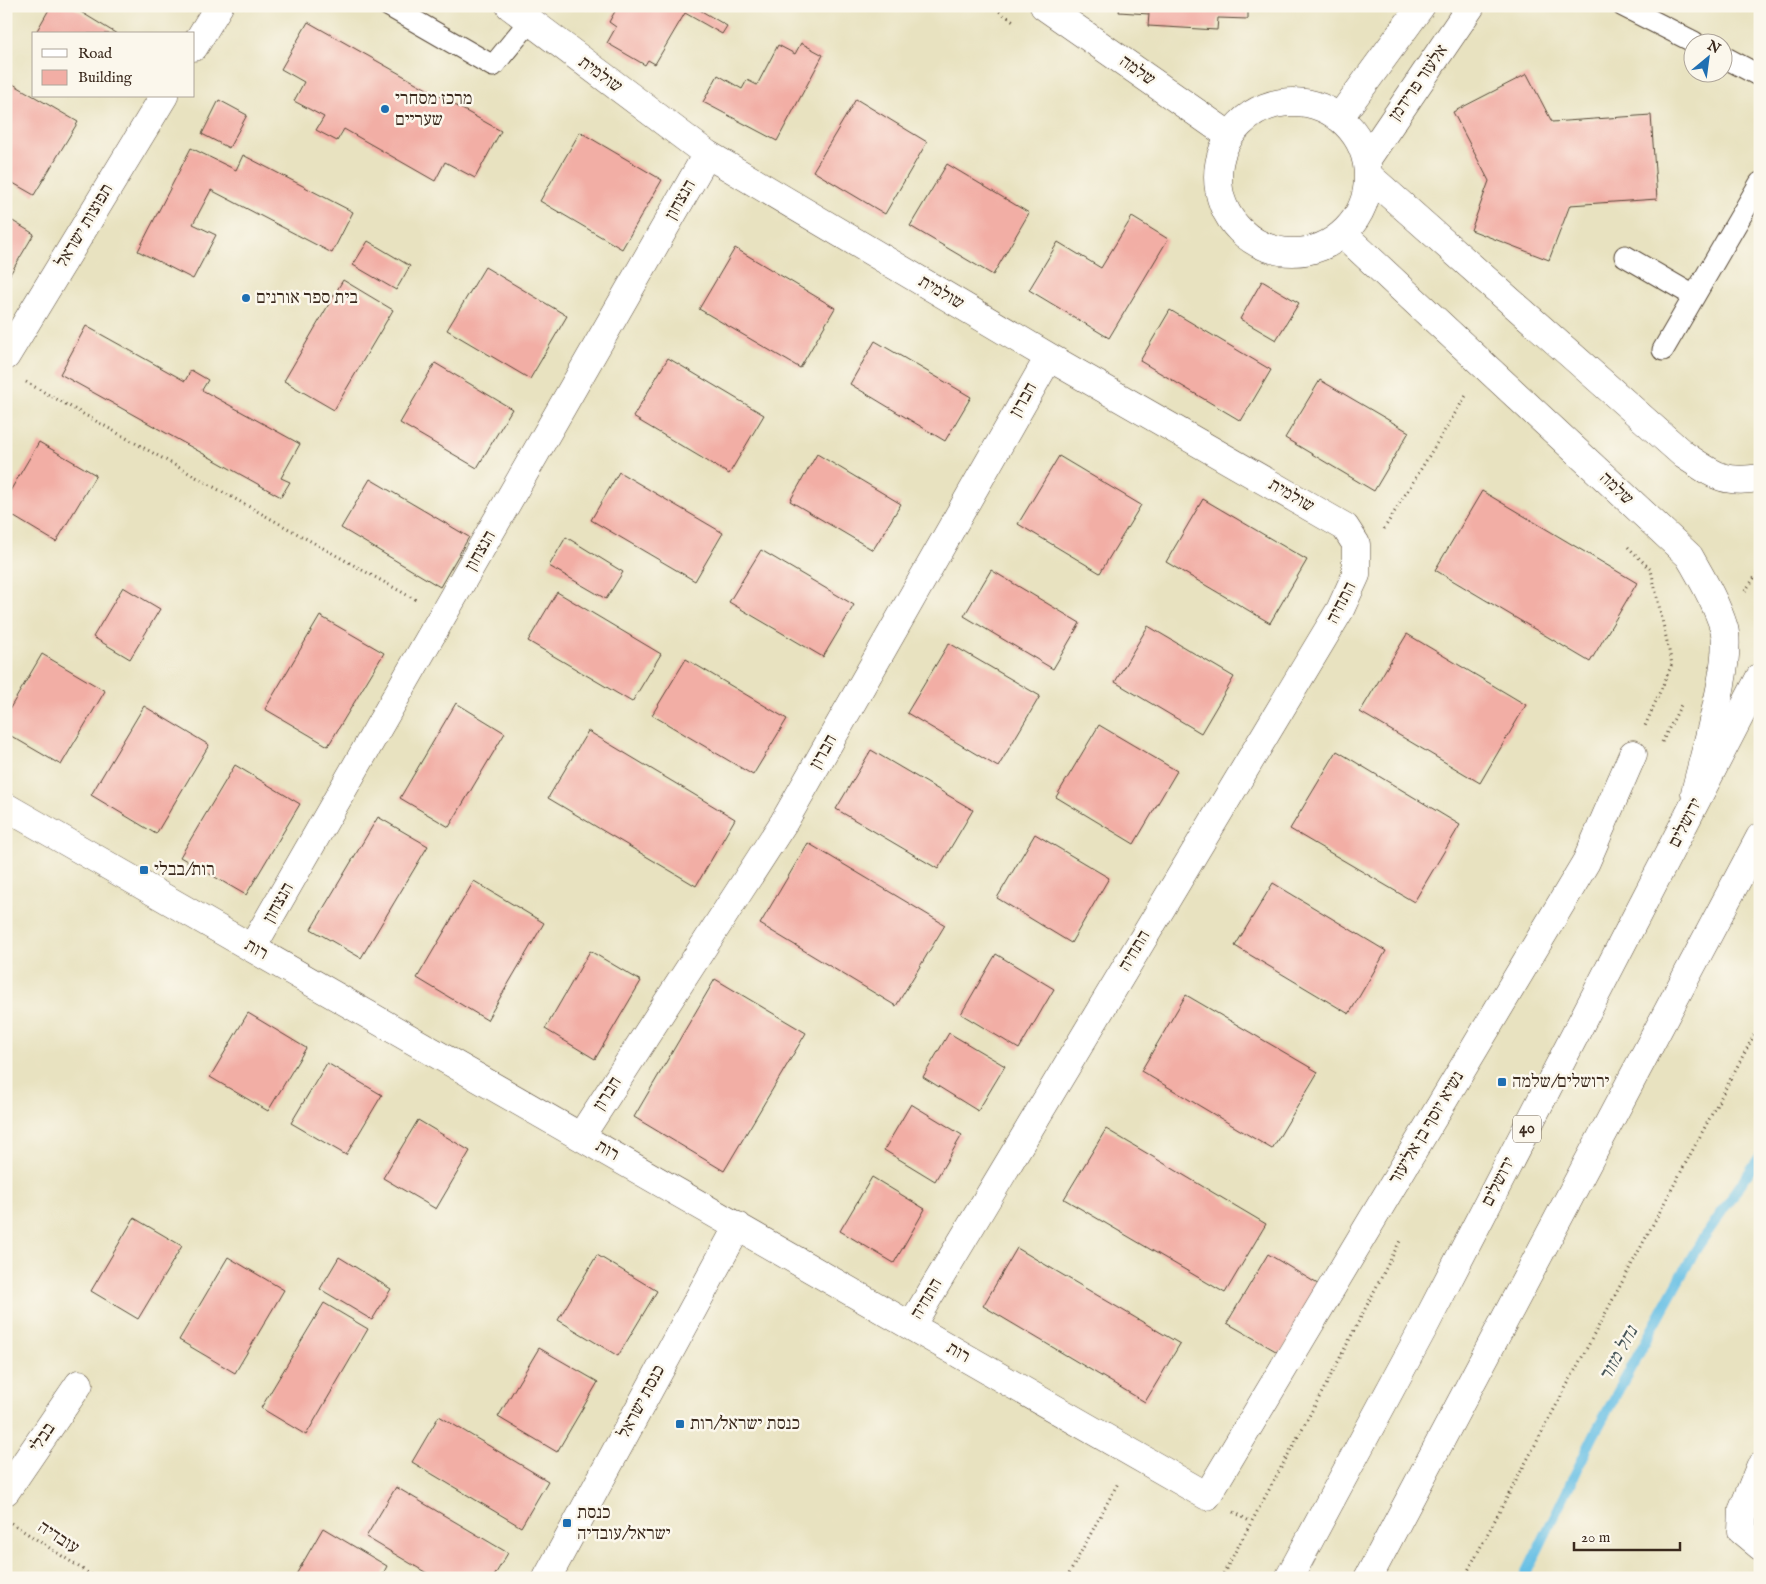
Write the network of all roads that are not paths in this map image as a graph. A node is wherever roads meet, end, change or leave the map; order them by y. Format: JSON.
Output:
{"nodes":[{"id":1,"x":219,"y":6,"type":"edge"},
{"id":2,"x":389,"y":6,"type":"edge"},
{"id":3,"x":1044,"y":6,"type":"edge"},
{"id":4,"x":1421,"y":6,"type":"edge"},
{"id":5,"x":1471,"y":6,"type":"edge"},
{"id":6,"x":1623,"y":6,"type":"edge"},
{"id":7,"x":520,"y":14,"type":"edge"},
{"id":8,"x":1684,"y":37,"type":"edge"},
{"id":9,"x":195,"y":45,"type":"edge"},
{"id":10,"x":1734,"y":62,"type":"edge"},
{"id":11,"x":1760,"y":76,"type":"edge"},
{"id":12,"x":163,"y":98,"type":"edge"},
{"id":13,"x":1340,"y":118,"type":"junction"},
{"id":14,"x":1230,"y":136,"type":"junction"},
{"id":15,"x":707,"y":154,"type":"junction"},
{"id":16,"x":1368,"y":167,"type":"junction"},
{"id":17,"x":1760,"y":183,"type":"edge"},
{"id":18,"x":1343,"y":234,"type":"junction"},
{"id":19,"x":1625,"y":256,"type":"dead end"},
{"id":20,"x":1694,"y":296,"type":"junction"},
{"id":21,"x":1663,"y":350,"type":"dead end"},
{"id":22,"x":6,"y":356,"type":"edge"},
{"id":23,"x":1049,"y":357,"type":"junction"},
{"id":24,"x":1760,"y":478,"type":"edge"},
{"id":25,"x":1356,"y":575,"type":"joint"},
{"id":26,"x":1760,"y":678,"type":"edge"},
{"id":27,"x":1633,"y":754,"type":"road end"},
{"id":28,"x":6,"y":807,"type":"edge"},
{"id":29,"x":1689,"y":818,"type":"junction"},
{"id":30,"x":1760,"y":837,"type":"edge"},
{"id":31,"x":1753,"y":855,"type":"edge"},
{"id":32,"x":252,"y":948,"type":"junction"},
{"id":33,"x":581,"y":1136,"type":"junction"},
{"id":34,"x":738,"y":1226,"type":"junction"},
{"id":35,"x":911,"y":1326,"type":"junction"},
{"id":36,"x":79,"y":1384,"type":"dead end"},
{"id":37,"x":1760,"y":1467,"type":"edge"},
{"id":38,"x":6,"y":1491,"type":"edge"},
{"id":39,"x":1208,"y":1496,"type":"joint"},
{"id":40,"x":1760,"y":1546,"type":"edge"},
{"id":41,"x":547,"y":1578,"type":"edge"},
{"id":42,"x":1289,"y":1578,"type":"edge"},
{"id":43,"x":1368,"y":1578,"type":"edge"}],
"edges":[{"from":1,"to":9,"type":"main road"},
{"from":2,"to":7,"type":"lane"},
{"from":3,"to":14,"type":"main road","name":"שלמה"},
{"from":4,"to":13,"type":"main road"},
{"from":5,"to":16,"type":"main road","name":"אלעזר פרידמן"},
{"from":6,"to":8,"type":"lane"},
{"from":7,"to":15,"type":"main road","name":"שולמית"},
{"from":10,"to":11,"type":"lane"},
{"from":12,"to":22,"type":"main road","name":"תפוצות ישראל"},
{"from":13,"to":14,"type":"main road"},
{"from":13,"to":16,"type":"main road"},
{"from":14,"to":18,"type":"main road"},
{"from":15,"to":23,"type":"main road","name":"שולמית"},
{"from":15,"to":32,"type":"main road","name":"הנצחון"},
{"from":16,"to":18,"type":"main road"},
{"from":16,"to":24,"type":"main road"},
{"from":17,"to":20,"type":"lane"},
{"from":18,"to":29,"type":"main road","name":"שלמה"},
{"from":19,"to":20,"type":"lane"},
{"from":20,"to":21,"type":"lane"},
{"from":23,"to":25,"type":"main road","name":"שולמית"},
{"from":23,"to":33,"type":"main road","name":"חברון"},
{"from":25,"to":35,"type":"main road","name":"התחיה"},
{"from":26,"to":29,"type":"main road","name":"ירושלים","number":"40"},
{"from":27,"to":39,"type":"main road","name":"נשיא יוסף בן אליעזר"},
{"from":28,"to":32,"type":"main road","name":"רות"},
{"from":29,"to":42,"type":"main road","name":"ירושלים","number":"40"},
{"from":30,"to":31,"type":"main road"},
{"from":31,"to":43,"type":"main road"},
{"from":32,"to":33,"type":"main road","name":"רות"},
{"from":33,"to":34,"type":"main road","name":"רות"},
{"from":34,"to":35,"type":"main road","name":"רות"},
{"from":34,"to":41,"type":"main road","name":"כנסת ישראל"},
{"from":35,"to":39,"type":"main road","name":"רות"},
{"from":36,"to":38,"type":"main road","name":"בבלי"},
{"from":37,"to":40,"type":"main road"}]}
